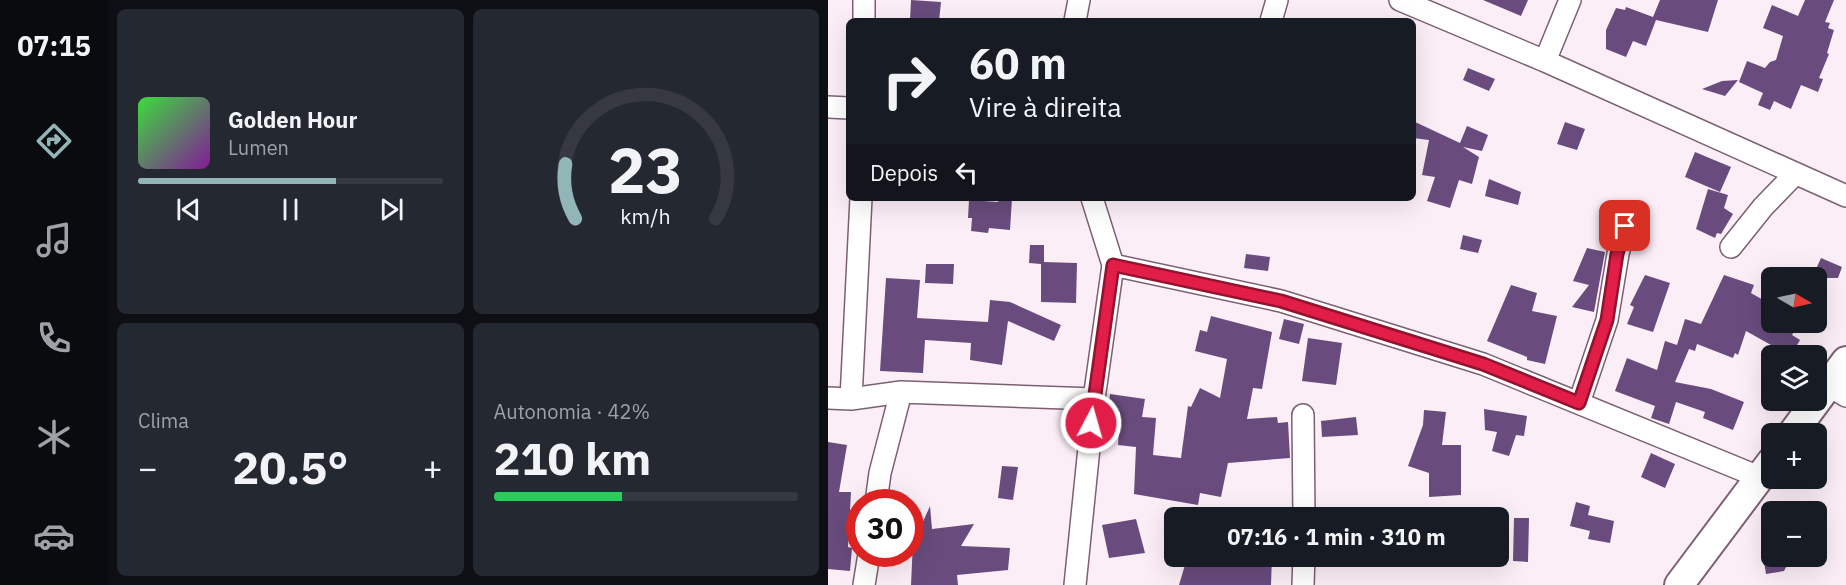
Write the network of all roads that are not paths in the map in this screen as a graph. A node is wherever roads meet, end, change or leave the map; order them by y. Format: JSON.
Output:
{"nodes":[{"id":1,"x":864,"y":0,"type":"edge"},
{"id":2,"x":1079,"y":0,"type":"edge"},
{"id":3,"x":1277,"y":0,"type":"edge"},
{"id":4,"x":1400,"y":0,"type":"edge"},
{"id":5,"x":1570,"y":0,"type":"edge"},
{"id":6,"x":864,"y":18,"type":"edge"},
{"id":7,"x":1076,"y":18,"type":"edge"},
{"id":8,"x":1272,"y":18,"type":"edge"},
{"id":9,"x":1545,"y":61,"type":"junction"},
{"id":10,"x":828,"y":107,"type":"edge"},
{"id":11,"x":846,"y":108,"type":"edge"},
{"id":12,"x":1795,"y":174,"type":"junction"},
{"id":13,"x":1846,"y":196,"type":"edge"},
{"id":14,"x":861,"y":201,"type":"edge"},
{"id":15,"x":1094,"y":201,"type":"edge"},
{"id":16,"x":1625,"y":226,"type":"dead end"},
{"id":17,"x":1731,"y":247,"type":"dead end"},
{"id":18,"x":1113,"y":265,"type":"junction"},
{"id":19,"x":1846,"y":361,"type":"edge"},
{"id":20,"x":1837,"y":390,"type":"edge"},
{"id":21,"x":901,"y":392,"type":"junction"},
{"id":22,"x":828,"y":398,"type":"edge"},
{"id":23,"x":850,"y":399,"type":"junction"},
{"id":24,"x":1094,"y":399,"type":"junction"},
{"id":25,"x":1579,"y":403,"type":"junction"},
{"id":26,"x":1304,"y":415,"type":"dead end"},
{"id":27,"x":1803,"y":423,"type":"edge"},
{"id":28,"x":1761,"y":468,"type":"edge"},
{"id":29,"x":1761,"y":475,"type":"edge"},
{"id":30,"x":878,"y":489,"type":"edge"},
{"id":31,"x":1304,"y":507,"type":"edge"},
{"id":32,"x":867,"y":567,"type":"edge"},
{"id":33,"x":1304,"y":567,"type":"edge"},
{"id":34,"x":1689,"y":581,"type":"edge"},
{"id":35,"x":864,"y":585,"type":"edge"},
{"id":36,"x":1075,"y":585,"type":"edge"},
{"id":37,"x":1304,"y":585,"type":"edge"}],
"edges":[{"from":1,"to":6,"type":"street"},
{"from":2,"to":7,"type":"street"},
{"from":3,"to":8,"type":"street"},
{"from":4,"to":9,"type":"street"},
{"from":5,"to":9,"type":"street"},
{"from":9,"to":12,"type":"street"},
{"from":10,"to":11,"type":"street"},
{"from":12,"to":13,"type":"street"},
{"from":12,"to":17,"type":"street"},
{"from":14,"to":23,"type":"street"},
{"from":15,"to":18,"type":"street"},
{"from":16,"to":25,"type":"street"},
{"from":18,"to":24,"type":"street"},
{"from":18,"to":25,"type":"street"},
{"from":19,"to":20,"type":"main road"},
{"from":20,"to":27,"type":"main road"},
{"from":21,"to":23,"type":"street"},
{"from":21,"to":24,"type":"street"},
{"from":21,"to":30,"type":"street"},
{"from":22,"to":23,"type":"street"},
{"from":24,"to":36,"type":"street"},
{"from":25,"to":28,"type":"street"},
{"from":26,"to":31,"type":"street"},
{"from":29,"to":34,"type":"main road"},
{"from":32,"to":35,"type":"street"},
{"from":33,"to":37,"type":"street"}]}
